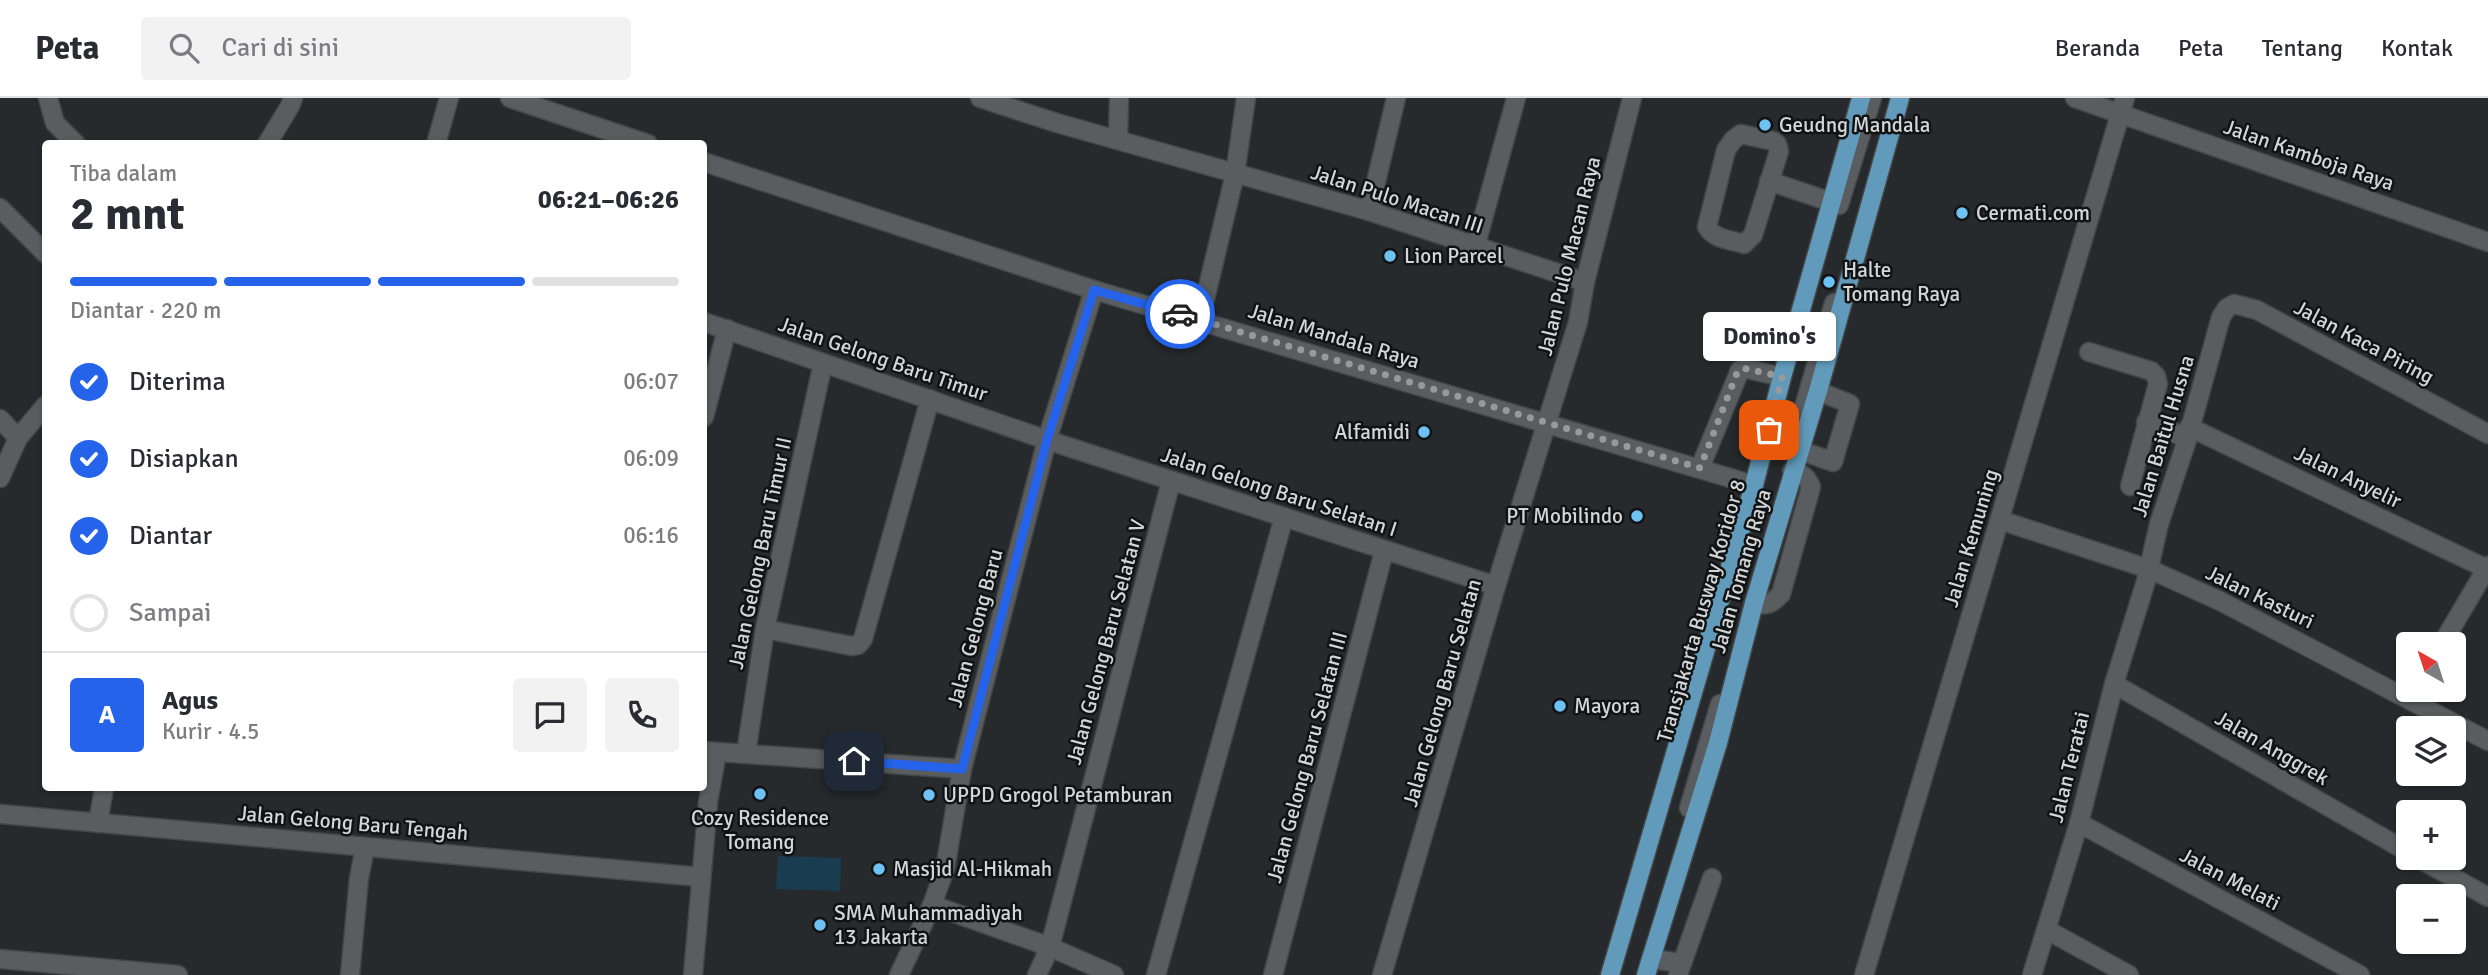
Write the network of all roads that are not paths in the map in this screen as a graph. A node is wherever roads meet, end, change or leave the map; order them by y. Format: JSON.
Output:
{"nodes":[{"id":1,"x":48,"y":98,"type":"edge"},
{"id":2,"x":293,"y":98,"type":"edge"},
{"id":3,"x":449,"y":98,"type":"edge"},
{"id":4,"x":510,"y":98,"type":"edge"},
{"id":5,"x":981,"y":98,"type":"edge"},
{"id":6,"x":1119,"y":98,"type":"edge"},
{"id":7,"x":1246,"y":98,"type":"edge"},
{"id":8,"x":1396,"y":98,"type":"edge"},
{"id":9,"x":1516,"y":98,"type":"edge"},
{"id":10,"x":1632,"y":98,"type":"edge"},
{"id":11,"x":1861,"y":98,"type":"edge"},
{"id":12,"x":1872,"y":98,"type":"edge"},
{"id":13,"x":1892,"y":98,"type":"edge"},
{"id":14,"x":1900,"y":98,"type":"edge"},
{"id":15,"x":2075,"y":98,"type":"edge"},
{"id":16,"x":1003,"y":102,"type":"edge"},
{"id":17,"x":2123,"y":106,"type":"edge"},
{"id":18,"x":72,"y":140,"type":"edge"},
{"id":19,"x":269,"y":140,"type":"edge"},
{"id":20,"x":437,"y":140,"type":"edge"},
{"id":21,"x":636,"y":140,"type":"edge"},
{"id":22,"x":1118,"y":140,"type":"junction"},
{"id":23,"x":707,"y":163,"type":"edge"},
{"id":24,"x":1235,"y":174,"type":"junction"},
{"id":25,"x":1769,"y":181,"type":"junction"},
{"id":26,"x":1831,"y":202,"type":"junction"},
{"id":27,"x":0,"y":208,"type":"edge"},
{"id":28,"x":1370,"y":211,"type":"junction"},
{"id":29,"x":2488,"y":242,"type":"edge"},
{"id":30,"x":1475,"y":248,"type":"junction"},
{"id":31,"x":42,"y":250,"type":"edge"},
{"id":32,"x":1585,"y":282,"type":"junction"},
{"id":33,"x":1094,"y":290,"type":"junction"},
{"id":34,"x":2221,"y":317,"type":"joint"},
{"id":35,"x":1200,"y":320,"type":"junction"},
{"id":36,"x":707,"y":323,"type":"edge"},
{"id":37,"x":727,"y":329,"type":"junction"},
{"id":38,"x":2089,"y":352,"type":"dead end"},
{"id":39,"x":823,"y":363,"type":"junction"},
{"id":40,"x":1782,"y":377,"type":"junction"},
{"id":41,"x":1818,"y":390,"type":"junction"},
{"id":42,"x":930,"y":399,"type":"junction"},
{"id":43,"x":707,"y":406,"type":"edge"},
{"id":44,"x":42,"y":410,"type":"edge"},
{"id":45,"x":0,"y":419,"type":"edge"},
{"id":46,"x":2146,"y":422,"type":"junction"},
{"id":47,"x":1546,"y":424,"type":"junction"},
{"id":48,"x":2188,"y":433,"type":"junction"},
{"id":49,"x":2488,"y":434,"type":"edge"},
{"id":50,"x":18,"y":438,"type":"junction"},
{"id":51,"x":1047,"y":440,"type":"junction"},
{"id":52,"x":1799,"y":450,"type":"junction"},
{"id":53,"x":1700,"y":468,"type":"junction"},
{"id":54,"x":0,"y":478,"type":"edge"},
{"id":55,"x":1171,"y":481,"type":"junction"},
{"id":56,"x":1754,"y":485,"type":"junction"},
{"id":57,"x":2130,"y":486,"type":"dead end"},
{"id":58,"x":1284,"y":517,"type":"junction"},
{"id":59,"x":2000,"y":520,"type":"junction"},
{"id":60,"x":1384,"y":551,"type":"junction"},
{"id":61,"x":2487,"y":568,"type":"edge"},
{"id":62,"x":2148,"y":569,"type":"junction"},
{"id":63,"x":1496,"y":586,"type":"junction"},
{"id":64,"x":765,"y":629,"type":"junction"},
{"id":65,"x":2449,"y":632,"type":"edge"},
{"id":66,"x":2113,"y":684,"type":"junction"},
{"id":67,"x":2396,"y":686,"type":"edge"},
{"id":68,"x":2425,"y":702,"type":"edge"},
{"id":69,"x":2488,"y":741,"type":"edge"},
{"id":70,"x":710,"y":752,"type":"edge"},
{"id":71,"x":746,"y":753,"type":"junction"},
{"id":72,"x":962,"y":769,"type":"junction"},
{"id":73,"x":103,"y":791,"type":"edge"},
{"id":74,"x":0,"y":814,"type":"edge"},
{"id":75,"x":98,"y":823,"type":"junction"},
{"id":76,"x":2079,"y":823,"type":"junction"},
{"id":77,"x":2396,"y":845,"type":"edge"},
{"id":78,"x":365,"y":848,"type":"junction"},
{"id":79,"x":2440,"y":870,"type":"edge"},
{"id":80,"x":701,"y":877,"type":"junction"},
{"id":81,"x":1712,"y":878,"type":"dead end"},
{"id":82,"x":2488,"y":897,"type":"edge"},
{"id":83,"x":932,"y":905,"type":"junction"},
{"id":84,"x":2047,"y":930,"type":"junction"},
{"id":85,"x":1050,"y":947,"type":"junction"},
{"id":86,"x":0,"y":959,"type":"edge"},
{"id":87,"x":1648,"y":967,"type":"edge"},
{"id":88,"x":26,"y":969,"type":"edge"},
{"id":89,"x":1680,"y":969,"type":"edge"},
{"id":90,"x":136,"y":973,"type":"edge"},
{"id":91,"x":178,"y":975,"type":"edge"},
{"id":92,"x":350,"y":975,"type":"edge"},
{"id":93,"x":693,"y":975,"type":"edge"},
{"id":94,"x":900,"y":975,"type":"edge"},
{"id":95,"x":1037,"y":975,"type":"edge"},
{"id":96,"x":1114,"y":975,"type":"edge"},
{"id":97,"x":1156,"y":975,"type":"edge"},
{"id":98,"x":1273,"y":975,"type":"edge"},
{"id":99,"x":1382,"y":975,"type":"edge"},
{"id":100,"x":1610,"y":975,"type":"edge"},
{"id":101,"x":1618,"y":975,"type":"edge"},
{"id":102,"x":1639,"y":975,"type":"edge"},
{"id":103,"x":1864,"y":975,"type":"edge"},
{"id":104,"x":2032,"y":975,"type":"edge"},
{"id":105,"x":2129,"y":975,"type":"edge"},
{"id":106,"x":2360,"y":975,"type":"edge"}],
"edges":[{"from":1,"to":18,"type":"street"},
{"from":2,"to":19,"type":"street"},
{"from":3,"to":20,"type":"street"},
{"from":4,"to":21,"type":"street"},
{"from":5,"to":16,"type":"street","name":"Jalan Pulo Macan III"},
{"from":6,"to":22,"type":"street"},
{"from":7,"to":24,"type":"street"},
{"from":8,"to":28,"type":"street"},
{"from":9,"to":30,"type":"street"},
{"from":10,"to":32,"type":"street","name":"Jalan Pulo Macan Raya"},
{"from":11,"to":26,"type":"main road","name":"Jalan Tomang Raya"},
{"from":12,"to":101,"type":"street","name":"Transjakarta Busway Koridor 8"},
{"from":13,"to":102,"type":"street","name":"Transjakarta Busway Koridor 8"},
{"from":14,"to":41,"type":"main road","name":"Jalan Tomang Raya"},
{"from":15,"to":17,"type":"street","name":"Jalan Kamboja Raya"},
{"from":16,"to":22,"type":"street","name":"Jalan Pulo Macan III"},
{"from":17,"to":29,"type":"street","name":"Jalan Kamboja Raya"},
{"from":17,"to":59,"type":"street","name":"Jalan Kemuning"},
{"from":22,"to":24,"type":"street","name":"Jalan Pulo Macan III"},
{"from":23,"to":33,"type":"street","name":"Jalan Mandala Raya"},
{"from":24,"to":28,"type":"street","name":"Jalan Pulo Macan III"},
{"from":24,"to":35,"type":"street"},
{"from":25,"to":25,"type":"street"},
{"from":25,"to":26,"type":"street"},
{"from":26,"to":40,"type":"main road","name":"Jalan Tomang Raya"},
{"from":27,"to":31,"type":"street"},
{"from":28,"to":30,"type":"street","name":"Jalan Pulo Macan III"},
{"from":30,"to":32,"type":"street","name":"Jalan Pulo Macan III"},
{"from":32,"to":47,"type":"street","name":"Jalan Pulo Macan Raya"},
{"from":33,"to":35,"type":"street","name":"Jalan Mandala Raya"},
{"from":33,"to":51,"type":"street","name":"Jalan Gelong Baru"},
{"from":34,"to":48,"type":"street","name":"Jalan Baitul Husna"},
{"from":34,"to":49,"type":"street","name":"Jalan Kaca Piring"},
{"from":35,"to":47,"type":"street","name":"Jalan Mandala Raya"},
{"from":36,"to":37,"type":"street","name":"Jalan Gelong Baru Timur"},
{"from":37,"to":39,"type":"street","name":"Jalan Gelong Baru Timur"},
{"from":37,"to":43,"type":"street"},
{"from":38,"to":46,"type":"street"},
{"from":39,"to":42,"type":"street","name":"Jalan Gelong Baru Timur"},
{"from":39,"to":64,"type":"street","name":"Jalan Gelong Baru Timur II"},
{"from":40,"to":53,"type":"street"},
{"from":40,"to":56,"type":"main road","name":"Jalan Tomang Raya"},
{"from":41,"to":52,"type":"main road","name":"Jalan Tomang Raya"},
{"from":41,"to":52,"type":"street"},
{"from":42,"to":51,"type":"street","name":"Jalan Gelong Baru Timur"},
{"from":42,"to":64,"type":"street"},
{"from":44,"to":50,"type":"street"},
{"from":45,"to":50,"type":"street"},
{"from":46,"to":48,"type":"street","name":"Jalan Anyelir"},
{"from":46,"to":57,"type":"street"},
{"from":47,"to":53,"type":"street","name":"Jalan Mandala Raya"},
{"from":47,"to":63,"type":"street","name":"Jalan Gelong Baru Selatan"},
{"from":48,"to":61,"type":"street","name":"Jalan Anyelir"},
{"from":48,"to":62,"type":"street","name":"Jalan Baitul Husna"},
{"from":50,"to":54,"type":"street"},
{"from":51,"to":55,"type":"street","name":"Jalan Gelong Baru Selatan I"},
{"from":51,"to":72,"type":"street","name":"Jalan Gelong Baru"},
{"from":52,"to":87,"type":"main road","name":"Jalan Tomang Raya"},
{"from":53,"to":56,"type":"street","name":"Jalan Mandala Raya"},
{"from":55,"to":58,"type":"street","name":"Jalan Gelong Baru Selatan I"},
{"from":55,"to":85,"type":"street","name":"Jalan Gelong Baru Selatan V"},
{"from":56,"to":100,"type":"main road","name":"Jalan Tomang Raya"},
{"from":58,"to":60,"type":"street","name":"Jalan Gelong Baru Selatan I"},
{"from":58,"to":97,"type":"street"},
{"from":59,"to":62,"type":"street","name":"Jalan Kasturi"},
{"from":59,"to":103,"type":"street","name":"Jalan Kemuning"},
{"from":60,"to":63,"type":"street","name":"Jalan Gelong Baru Selatan I"},
{"from":60,"to":98,"type":"street","name":"Jalan Gelong Baru Selatan III"},
{"from":61,"to":65,"type":"street"},
{"from":62,"to":66,"type":"street","name":"Jalan Teratai"},
{"from":62,"to":67,"type":"street","name":"Jalan Kasturi"},
{"from":63,"to":99,"type":"street","name":"Jalan Gelong Baru Selatan"},
{"from":64,"to":71,"type":"street","name":"Jalan Gelong Baru Timur II"},
{"from":66,"to":76,"type":"street","name":"Jalan Teratai"},
{"from":66,"to":77,"type":"street","name":"Jalan Anggrek"},
{"from":68,"to":69,"type":"street","name":"Jalan Kasturi"},
{"from":70,"to":71,"type":"street"},
{"from":70,"to":80,"type":"street"},
{"from":71,"to":72,"type":"street"},
{"from":72,"to":83,"type":"street","name":"Jalan Gelong Baru"},
{"from":73,"to":75,"type":"street"},
{"from":74,"to":75,"type":"street","name":"Jalan Gelong Baru Tengah"},
{"from":75,"to":78,"type":"street","name":"Jalan Gelong Baru Tengah"},
{"from":76,"to":84,"type":"street","name":"Jalan Teratai"},
{"from":76,"to":106,"type":"street","name":"Jalan Melati"},
{"from":78,"to":80,"type":"street","name":"Jalan Gelong Baru Tengah"},
{"from":78,"to":92,"type":"street"},
{"from":79,"to":82,"type":"street"},
{"from":80,"to":93,"type":"street"},
{"from":81,"to":89,"type":"street"},
{"from":83,"to":85,"type":"street"},
{"from":83,"to":94,"type":"street","name":"Jalan Gelong Baru"},
{"from":84,"to":104,"type":"street","name":"Jalan Teratai"},
{"from":84,"to":105,"type":"street"},
{"from":85,"to":95,"type":"street","name":"Jalan Gelong Baru Selatan V"},
{"from":85,"to":96,"type":"street"},
{"from":86,"to":88,"type":"street"},
{"from":87,"to":89,"type":"street"},
{"from":88,"to":90,"type":"street"},
{"from":90,"to":91,"type":"street"}]}
